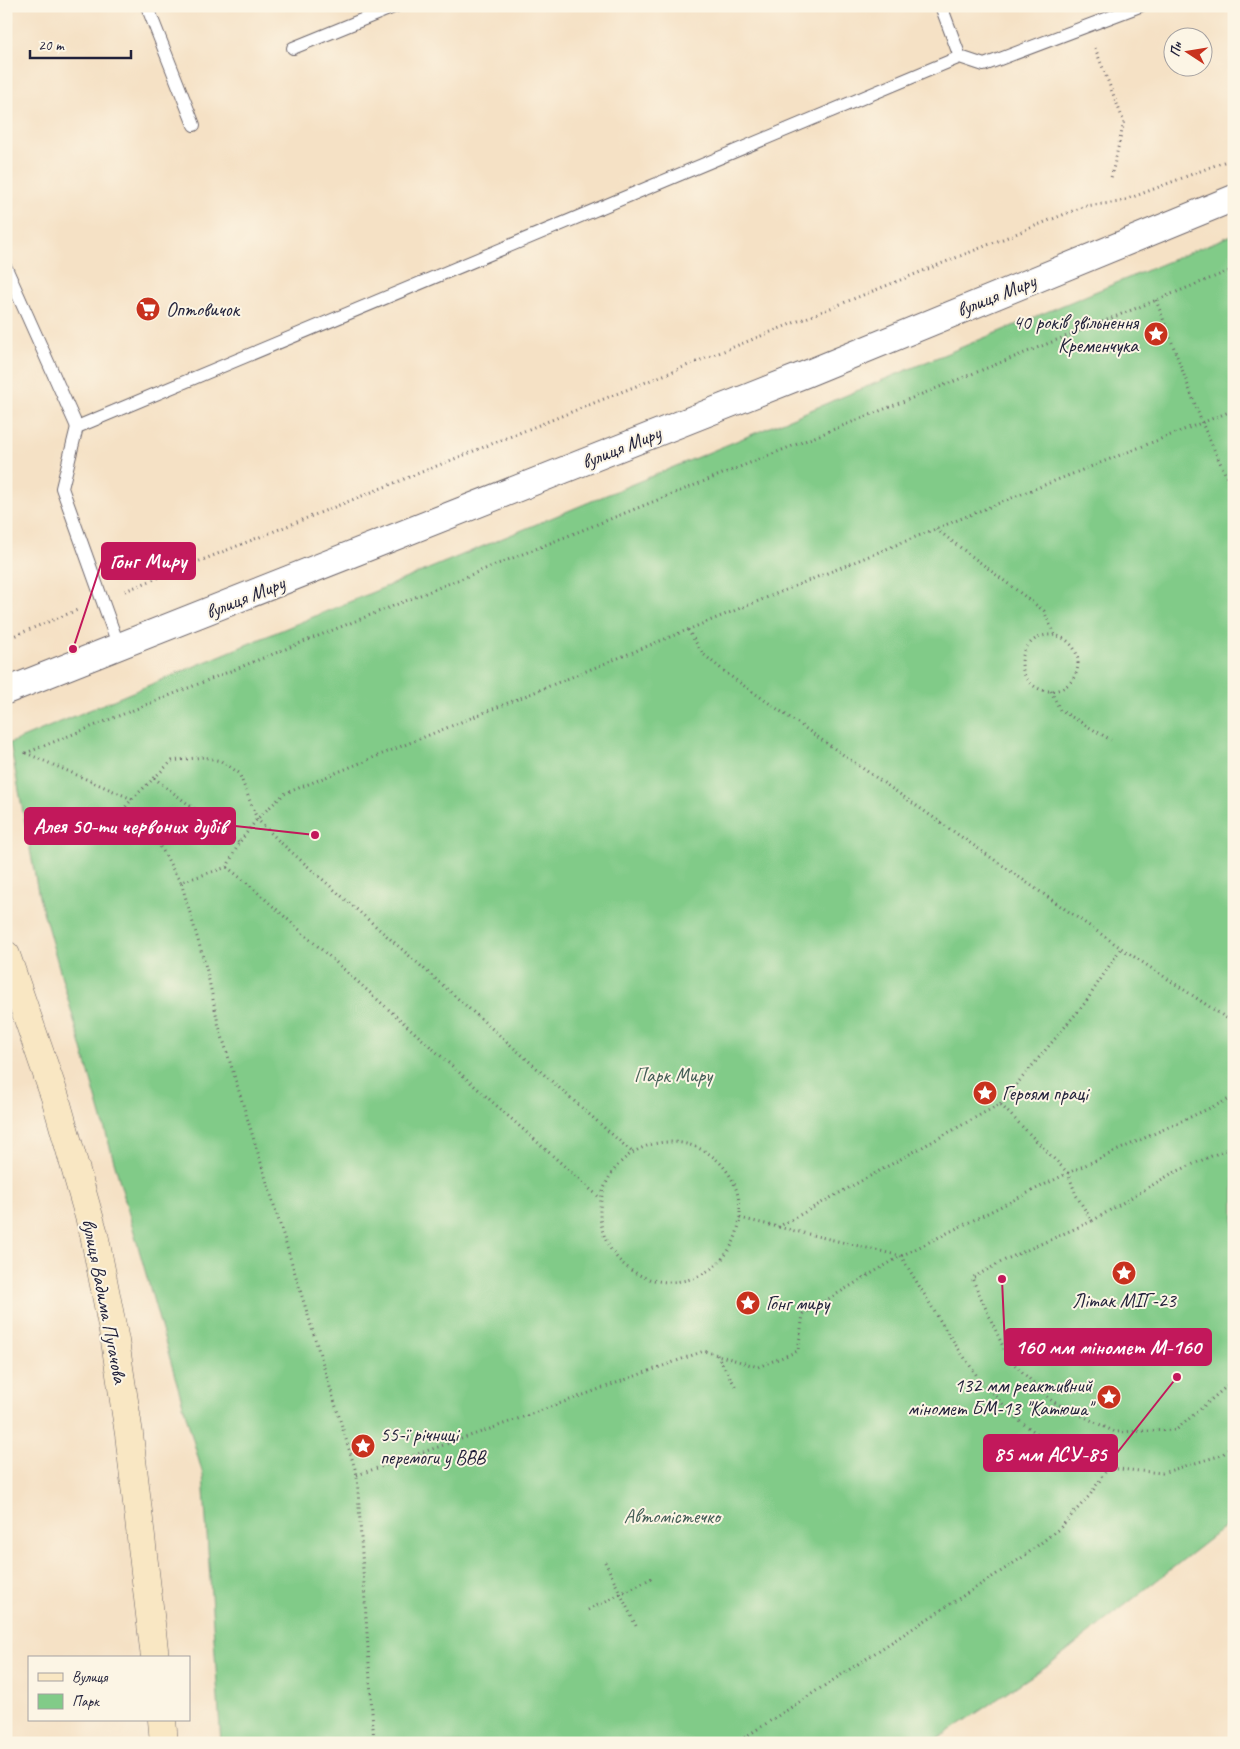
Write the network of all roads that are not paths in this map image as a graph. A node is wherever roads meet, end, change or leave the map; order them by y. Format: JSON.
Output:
{"nodes":[{"id":1,"x":147,"y":6,"type":"edge"},
{"id":2,"x":396,"y":6,"type":"edge"},
{"id":3,"x":941,"y":6,"type":"edge"},
{"id":4,"x":1140,"y":6,"type":"edge"},
{"id":5,"x":293,"y":48,"type":"dead end"},
{"id":6,"x":960,"y":58,"type":"junction"},
{"id":7,"x":194,"y":125,"type":"dead end"},
{"id":8,"x":1234,"y":198,"type":"edge"},
{"id":9,"x":6,"y":268,"type":"edge"},
{"id":10,"x":77,"y":427,"type":"junction"},
{"id":11,"x":119,"y":646,"type":"junction"},
{"id":12,"x":6,"y":691,"type":"edge"},
{"id":13,"x":6,"y":955,"type":"edge"},
{"id":14,"x":13,"y":996,"type":"edge"},
{"id":15,"x":155,"y":1656,"type":"edge"},
{"id":16,"x":162,"y":1722,"type":"edge"},
{"id":17,"x":164,"y":1743,"type":"edge"}],
"edges":[{"from":1,"to":7,"type":"lane"},
{"from":2,"to":5,"type":"lane"},
{"from":3,"to":6,"type":"lane"},
{"from":4,"to":6,"type":"lane"},
{"from":6,"to":10,"type":"lane"},
{"from":8,"to":11,"type":"street","name":"вулиця Миру"},
{"from":9,"to":10,"type":"lane"},
{"from":10,"to":11,"type":"lane"},
{"from":11,"to":12,"type":"street","name":"вулиця Миру"},
{"from":13,"to":14,"type":"street","name":"вулиця Вадима Пугачова"},
{"from":14,"to":15,"type":"street","name":"вулиця Вадима Пугачова"},
{"from":16,"to":17,"type":"street"}]}
